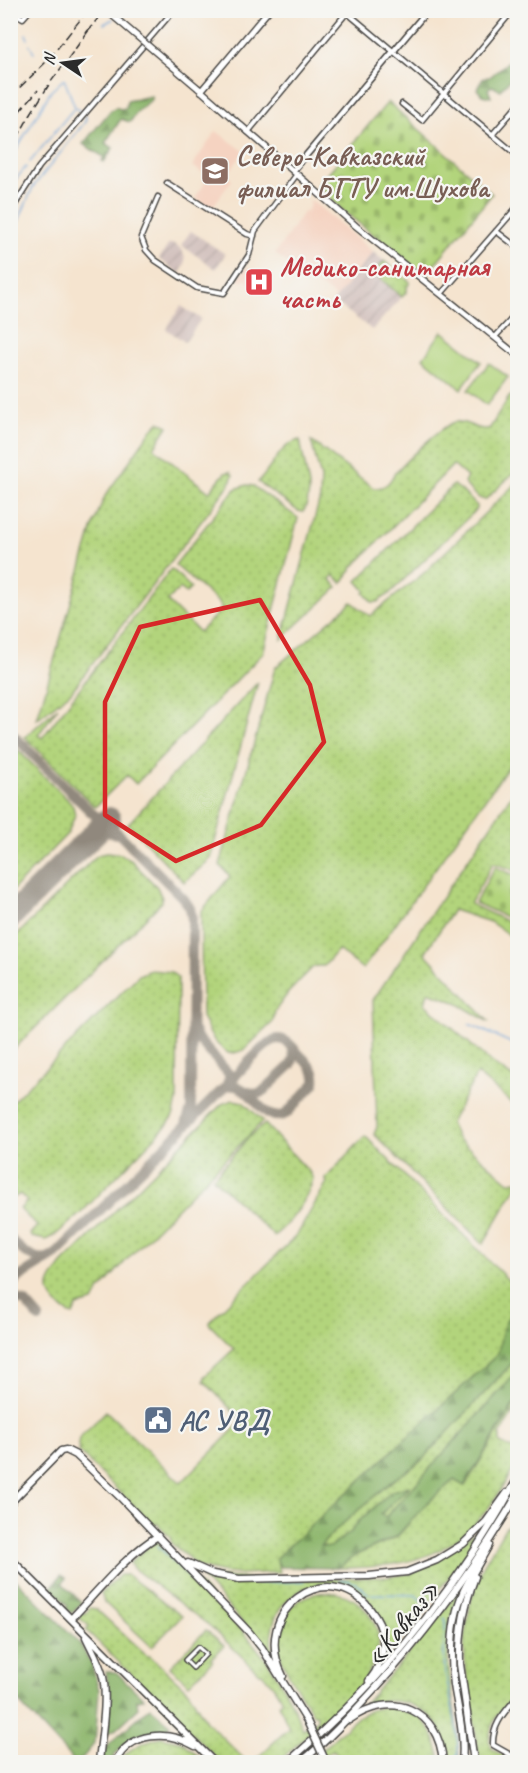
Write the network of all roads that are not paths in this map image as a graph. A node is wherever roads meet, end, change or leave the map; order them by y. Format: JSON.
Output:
{"nodes":[{"id":1,"x":30,"y":10,"type":"edge"},
{"id":2,"x":105,"y":10,"type":"edge"},
{"id":3,"x":174,"y":10,"type":"edge"},
{"id":4,"x":269,"y":10,"type":"edge"},
{"id":5,"x":428,"y":10,"type":"edge"},
{"id":6,"x":513,"y":10,"type":"edge"},
{"id":7,"x":10,"y":11,"type":"edge"},
{"id":8,"x":347,"y":11,"type":"edge"},
{"id":9,"x":393,"y":51,"type":"junction"},
{"id":10,"x":199,"y":89,"type":"junction"},
{"id":11,"x":444,"y":95,"type":"junction"},
{"id":12,"x":402,"y":104,"type":"dead end"},
{"id":13,"x":518,"y":105,"type":"edge"},
{"id":14,"x":248,"y":132,"type":"junction"},
{"id":15,"x":492,"y":135,"type":"junction"},
{"id":16,"x":518,"y":156,"type":"edge"},
{"id":17,"x":295,"y":172,"type":"junction"},
{"id":18,"x":167,"y":183,"type":"dead end"},
{"id":19,"x":158,"y":197,"type":"dead end"},
{"id":20,"x":518,"y":206,"type":"edge"},
{"id":21,"x":10,"y":214,"type":"edge"},
{"id":22,"x":496,"y":231,"type":"junction"},
{"id":23,"x":254,"y":236,"type":"junction"},
{"id":24,"x":518,"y":248,"type":"edge"},
{"id":25,"x":441,"y":294,"type":"junction"},
{"id":26,"x":518,"y":312,"type":"edge"},
{"id":27,"x":495,"y":338,"type":"junction"},
{"id":28,"x":518,"y":356,"type":"edge"},
{"id":29,"x":518,"y":1478,"type":"edge"},
{"id":30,"x":518,"y":1494,"type":"edge"},
{"id":31,"x":10,"y":1503,"type":"edge"},
{"id":32,"x":502,"y":1521,"type":"junction"},
{"id":33,"x":158,"y":1536,"type":"junction"},
{"id":34,"x":10,"y":1558,"type":"edge"},
{"id":35,"x":180,"y":1558,"type":"junction"},
{"id":36,"x":72,"y":1618,"type":"junction"},
{"id":37,"x":84,"y":1631,"type":"junction"},
{"id":38,"x":193,"y":1668,"type":"joint"},
{"id":39,"x":518,"y":1696,"type":"edge"},
{"id":40,"x":347,"y":1707,"type":"junction"},
{"id":41,"x":301,"y":1711,"type":"junction"},
{"id":42,"x":344,"y":1724,"type":"junction"},
{"id":43,"x":204,"y":1752,"type":"junction"},
{"id":44,"x":518,"y":1759,"type":"edge"},
{"id":45,"x":99,"y":1762,"type":"edge"},
{"id":46,"x":115,"y":1762,"type":"edge"},
{"id":47,"x":214,"y":1762,"type":"edge"},
{"id":48,"x":288,"y":1762,"type":"edge"},
{"id":49,"x":301,"y":1762,"type":"edge"},
{"id":50,"x":326,"y":1762,"type":"edge"},
{"id":51,"x":443,"y":1762,"type":"edge"},
{"id":52,"x":462,"y":1762,"type":"edge"},
{"id":53,"x":474,"y":1762,"type":"edge"}],
"edges":[{"from":1,"to":7,"type":"street"},
{"from":2,"to":10,"type":"main road","bridge":true},
{"from":3,"to":21,"type":"street"},
{"from":4,"to":10,"type":"main road"},
{"from":5,"to":9,"type":"street"},
{"from":6,"to":11,"type":"street"},
{"from":8,"to":9,"type":"street"},
{"from":8,"to":14,"type":"street"},
{"from":9,"to":11,"type":"street"},
{"from":9,"to":17,"type":"street"},
{"from":10,"to":14,"type":"main road"},
{"from":11,"to":12,"type":"street"},
{"from":11,"to":15,"type":"street"},
{"from":13,"to":15,"type":"street"},
{"from":14,"to":17,"type":"main road"},
{"from":15,"to":16,"type":"street"},
{"from":17,"to":23,"type":"street"},
{"from":17,"to":25,"type":"main road"},
{"from":18,"to":23,"type":"street"},
{"from":19,"to":23,"type":"street"},
{"from":20,"to":22,"type":"street"},
{"from":22,"to":24,"type":"street"},
{"from":22,"to":25,"type":"street"},
{"from":25,"to":27,"type":"main road"},
{"from":26,"to":27,"type":"street"},
{"from":27,"to":28,"type":"main road"},
{"from":29,"to":35,"type":"main road"},
{"from":29,"to":40,"type":"main road","name":"«Кавказ»"},
{"from":30,"to":32,"type":"main road","name":"«Кавказ»"},
{"from":31,"to":33,"type":"main road"},
{"from":32,"to":42,"type":"main road","name":"«Кавказ»"},
{"from":32,"to":52,"type":"main road"},
{"from":32,"to":53,"type":"main road"},
{"from":33,"to":35,"type":"main road"},
{"from":33,"to":36,"type":"main road"},
{"from":34,"to":36,"type":"main road"},
{"from":35,"to":41,"type":"main road"},
{"from":36,"to":37,"type":"main road"},
{"from":37,"to":43,"type":"main road"},
{"from":37,"to":45,"type":"main road"},
{"from":38,"to":38,"type":"street"},
{"from":39,"to":44,"type":"street"},
{"from":40,"to":41,"type":"main road"},
{"from":40,"to":48,"type":"main road"},
{"from":41,"to":50,"type":"main road","bridge":true},
{"from":42,"to":49,"type":"main road","name":"«Кавказ»"},
{"from":42,"to":51,"type":"main road"},
{"from":43,"to":46,"type":"main road"},
{"from":43,"to":47,"type":"main road"}]}
